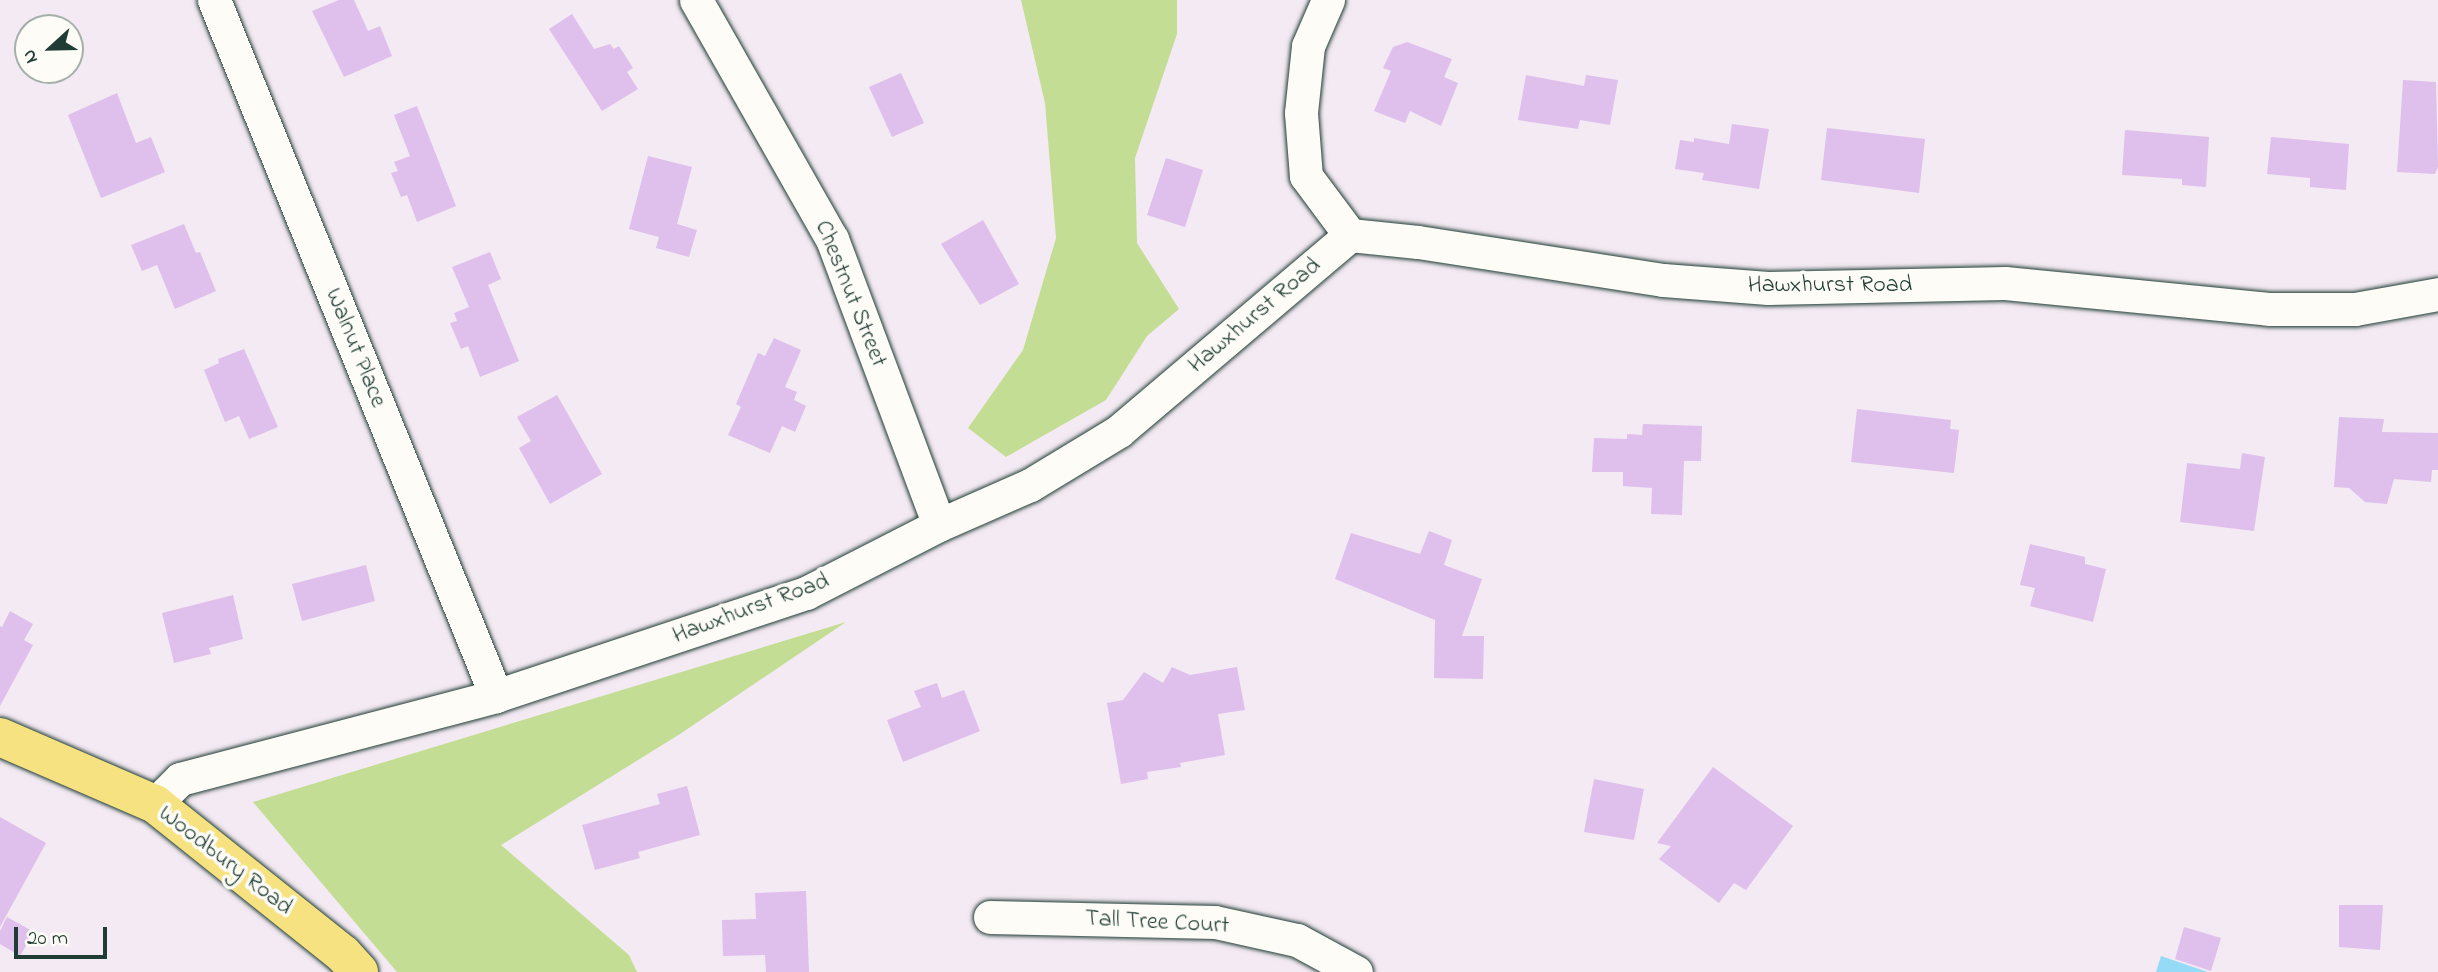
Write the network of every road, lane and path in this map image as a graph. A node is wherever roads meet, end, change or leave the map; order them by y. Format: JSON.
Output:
{"nodes":[{"id":1,"x":214,"y":0,"type":"edge"},
{"id":2,"x":696,"y":0,"type":"edge"},
{"id":3,"x":1328,"y":0,"type":"edge"},
{"id":4,"x":1350,"y":235,"type":"junction"},
{"id":5,"x":2438,"y":294,"type":"edge"},
{"id":6,"x":939,"y":525,"type":"junction"},
{"id":7,"x":496,"y":696,"type":"junction"},
{"id":8,"x":0,"y":737,"type":"edge"},
{"id":9,"x":155,"y":804,"type":"junction"},
{"id":10,"x":990,"y":918,"type":"dead end"},
{"id":11,"x":359,"y":972,"type":"edge"},
{"id":12,"x":1356,"y":972,"type":"edge"}],
"edges":[{"from":1,"to":7,"type":"street","name":"Walnut Place"},
{"from":2,"to":6,"type":"street","name":"Chestnut Street"},
{"from":3,"to":4,"type":"street"},
{"from":4,"to":5,"type":"street","name":"Hawxhurst Road"},
{"from":4,"to":6,"type":"street","name":"Hawxhurst Road"},
{"from":6,"to":7,"type":"street","name":"Hawxhurst Road"},
{"from":7,"to":9,"type":"street","name":"Hawxhurst Road"},
{"from":8,"to":9,"type":"main road","name":"Woodbury Road"},
{"from":9,"to":11,"type":"main road","name":"Woodbury Road"},
{"from":10,"to":12,"type":"street","name":"Tall Tree Court"}]}
